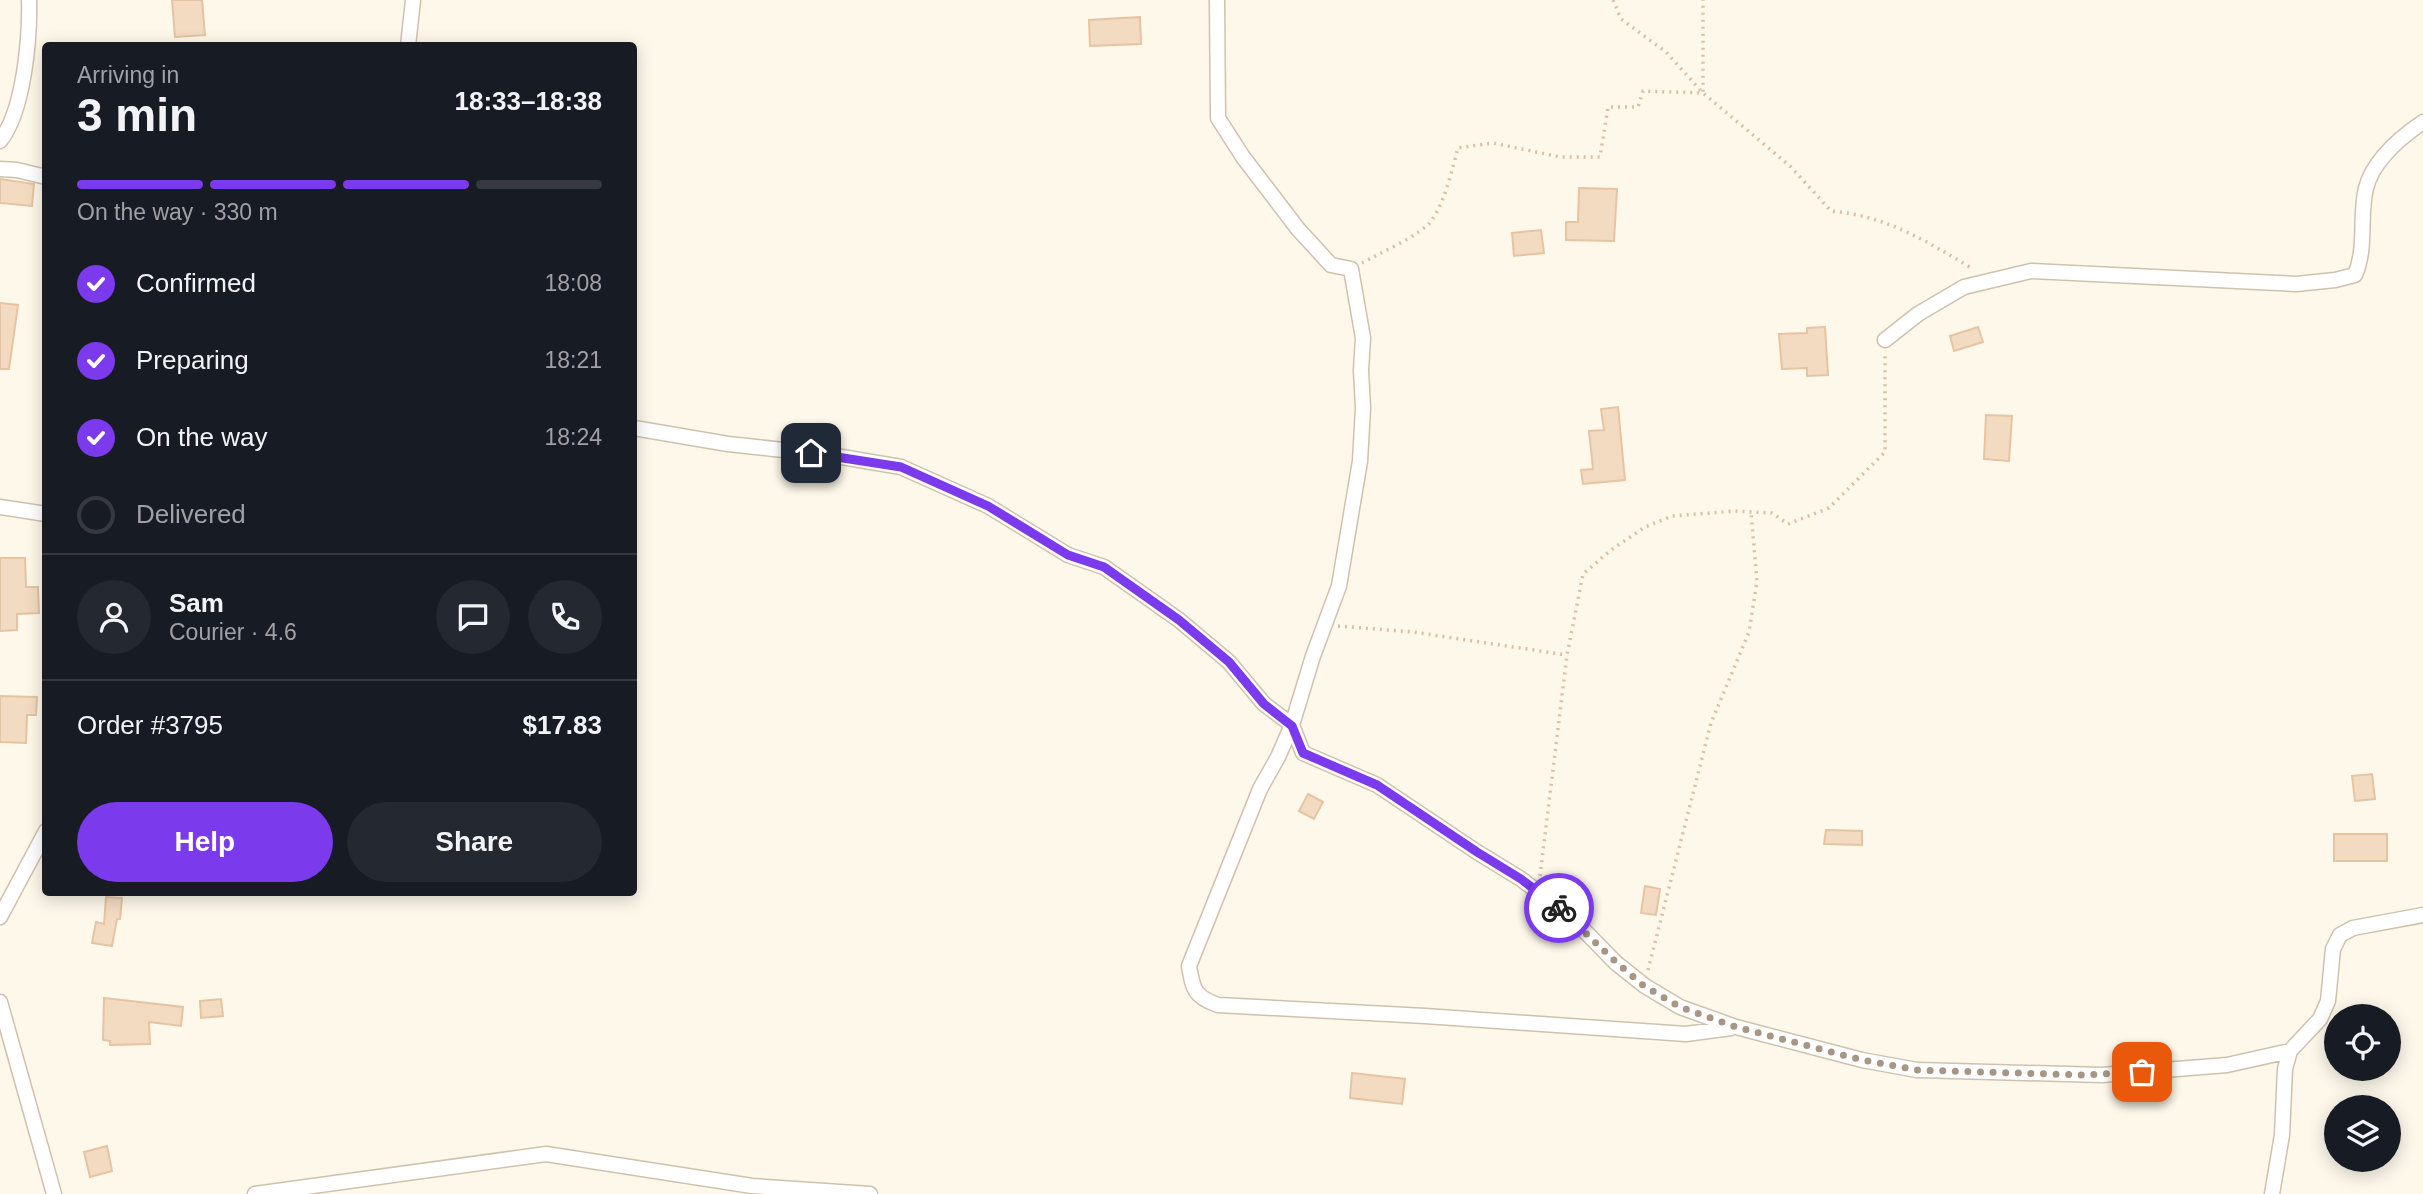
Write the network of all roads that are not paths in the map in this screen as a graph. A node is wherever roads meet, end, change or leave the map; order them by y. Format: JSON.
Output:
{"nodes":[{"id":1,"x":29,"y":0,"type":"edge"},
{"id":2,"x":413,"y":0,"type":"edge"},
{"id":3,"x":1217,"y":0,"type":"edge"},
{"id":4,"x":408,"y":42,"type":"edge"},
{"id":5,"x":2423,"y":122,"type":"edge"},
{"id":6,"x":0,"y":141,"type":"edge"},
{"id":7,"x":0,"y":169,"type":"edge"},
{"id":8,"x":42,"y":176,"type":"edge"},
{"id":9,"x":1885,"y":340,"type":"road end"},
{"id":10,"x":637,"y":429,"type":"edge"},
{"id":11,"x":0,"y":507,"type":"edge"},
{"id":12,"x":42,"y":513,"type":"edge"},
{"id":13,"x":1292,"y":726,"type":"junction"},
{"id":14,"x":42,"y":838,"type":"edge"},
{"id":15,"x":2423,"y":915,"type":"edge"},
{"id":16,"x":0,"y":917,"type":"edge"},
{"id":17,"x":0,"y":1002,"type":"edge"},
{"id":18,"x":1736,"y":1027,"type":"junction"},
{"id":19,"x":2290,"y":1051,"type":"junction"},
{"id":20,"x":54,"y":1194,"type":"edge"},
{"id":21,"x":256,"y":1194,"type":"edge"},
{"id":22,"x":870,"y":1194,"type":"edge"},
{"id":23,"x":2272,"y":1194,"type":"edge"}],
"edges":[{"from":1,"to":6,"type":"street"},
{"from":2,"to":4,"type":"street"},
{"from":3,"to":13,"type":"street"},
{"from":5,"to":9,"type":"street"},
{"from":7,"to":8,"type":"street"},
{"from":10,"to":13,"type":"street"},
{"from":11,"to":12,"type":"street"},
{"from":13,"to":18,"type":"street"},
{"from":13,"to":18,"type":"street"},
{"from":14,"to":16,"type":"street"},
{"from":15,"to":19,"type":"street"},
{"from":17,"to":20,"type":"street"},
{"from":18,"to":19,"type":"street"},
{"from":19,"to":23,"type":"street"},
{"from":21,"to":22,"type":"street"}]}
